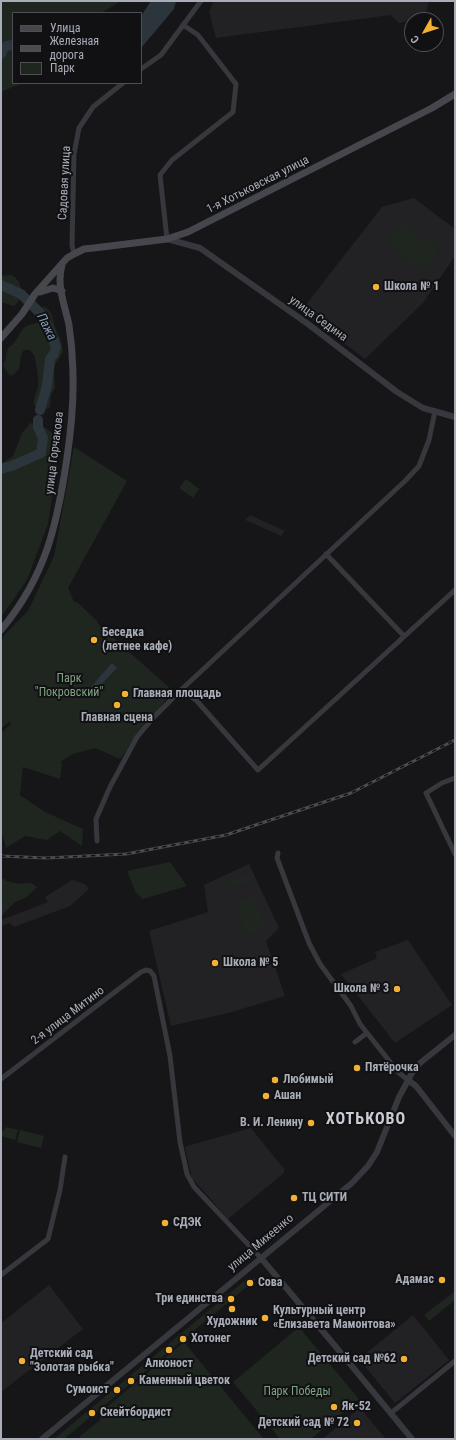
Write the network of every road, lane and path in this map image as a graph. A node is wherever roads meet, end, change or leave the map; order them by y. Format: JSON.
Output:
{"nodes":[{"id":1,"x":202,"y":1,"type":"edge"},
{"id":2,"x":183,"y":25,"type":"junction"},
{"id":3,"x":142,"y":69,"type":"edge"},
{"id":4,"x":122,"y":84,"type":"edge"},
{"id":5,"x":455,"y":94,"type":"edge"},
{"id":6,"x":167,"y":239,"type":"junction"},
{"id":7,"x":74,"y":254,"type":"junction"},
{"id":8,"x":62,"y":265,"type":"junction"},
{"id":9,"x":62,"y":291,"type":"junction"},
{"id":10,"x":35,"y":294,"type":"junction"},
{"id":11,"x":1,"y":338,"type":"edge"},
{"id":12,"x":435,"y":411,"type":"junction"},
{"id":13,"x":455,"y":417,"type":"edge"},
{"id":14,"x":326,"y":554,"type":"junction"},
{"id":15,"x":455,"y":590,"type":"edge"},
{"id":16,"x":1,"y":630,"type":"edge"},
{"id":17,"x":404,"y":636,"type":"junction"},
{"id":18,"x":181,"y":690,"type":"junction"},
{"id":19,"x":455,"y":778,"type":"edge"},
{"id":20,"x":97,"y":841,"type":"dead end"},
{"id":21,"x":278,"y":853,"type":"dead end"},
{"id":22,"x":455,"y":854,"type":"edge"},
{"id":23,"x":367,"y":1033,"type":"junction"},
{"id":24,"x":455,"y":1035,"type":"edge"},
{"id":25,"x":355,"y":1042,"type":"dead end"},
{"id":26,"x":1,"y":1079,"type":"edge"},
{"id":27,"x":408,"y":1080,"type":"junction"},
{"id":28,"x":455,"y":1136,"type":"edge"},
{"id":29,"x":65,"y":1157,"type":"dead end"},
{"id":30,"x":260,"y":1258,"type":"junction"},
{"id":31,"x":1,"y":1275,"type":"edge"},
{"id":32,"x":455,"y":1362,"type":"edge"},
{"id":33,"x":391,"y":1412,"type":"junction"},
{"id":34,"x":42,"y":1439,"type":"edge"},
{"id":35,"x":412,"y":1439,"type":"edge"}],
"edges":[{"from":1,"to":2,"type":"street"},
{"from":2,"to":3,"type":"street"},
{"from":2,"to":6,"type":"street"},
{"from":4,"to":7,"type":"street","name":"Садовая улица"},
{"from":5,"to":6,"type":"main road","name":"1-я Хотьковская улица"},
{"from":6,"to":7,"type":"main road","name":"1-я Хотьковская улица"},
{"from":6,"to":12,"type":"street","name":"улица Седина"},
{"from":7,"to":8,"type":"main road","name":"1-я Хотьковская улица"},
{"from":8,"to":9,"type":"main road","name":"улица Горчакова"},
{"from":8,"to":10,"type":"main road","name":"1-я Хотьковская улица"},
{"from":9,"to":10,"type":"main road"},
{"from":9,"to":16,"type":"main road","name":"улица Горчакова"},
{"from":10,"to":11,"type":"main road","name":"1-я Хотьковская улица"},
{"from":12,"to":13,"type":"street","name":"улица Седина"},
{"from":12,"to":14,"type":"street"},
{"from":14,"to":17,"type":"street"},
{"from":14,"to":18,"type":"street"},
{"from":15,"to":17,"type":"street"},
{"from":17,"to":18,"type":"street"},
{"from":18,"to":20,"type":"street"},
{"from":19,"to":22,"type":"street"},
{"from":21,"to":23,"type":"street"},
{"from":23,"to":25,"type":"street"},
{"from":23,"to":27,"type":"street"},
{"from":24,"to":27,"type":"street","name":"улица Михеенко"},
{"from":26,"to":30,"type":"street","name":"2-я улица Митино"},
{"from":27,"to":28,"type":"street"},
{"from":27,"to":30,"type":"street","name":"улица Михеенко"},
{"from":29,"to":31,"type":"street"},
{"from":30,"to":33,"type":"street"},
{"from":30,"to":34,"type":"street","name":"улица Михеенко"},
{"from":32,"to":33,"type":"street"},
{"from":33,"to":35,"type":"street"}]}
